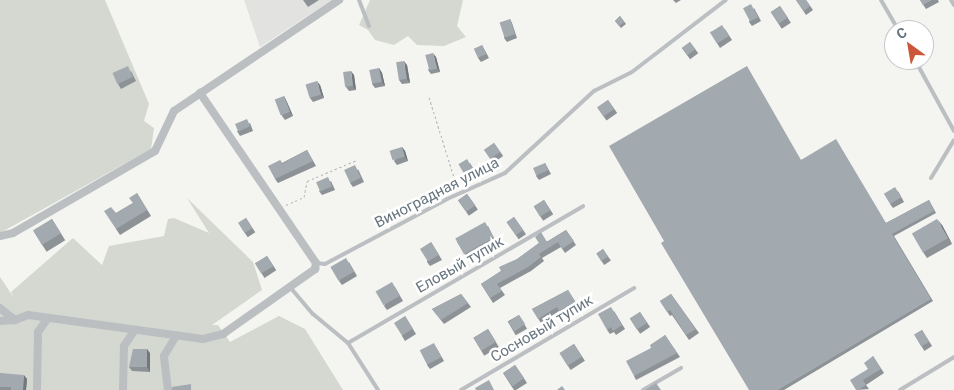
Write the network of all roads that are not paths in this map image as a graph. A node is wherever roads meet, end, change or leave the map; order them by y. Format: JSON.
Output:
{"nodes":[{"id":1,"x":338,"y":0,"type":"edge"},
{"id":2,"x":359,"y":0,"type":"edge"},
{"id":3,"x":726,"y":0,"type":"edge"},
{"id":4,"x":881,"y":0,"type":"edge"},
{"id":5,"x":951,"y":0,"type":"edge"},
{"id":6,"x":954,"y":5,"type":"edge"},
{"id":7,"x":892,"y":20,"type":"edge"},
{"id":8,"x":369,"y":26,"type":"dead end"},
{"id":9,"x":920,"y":70,"type":"edge"},
{"id":10,"x":200,"y":93,"type":"junction"},
{"id":11,"x":954,"y":131,"type":"edge"},
{"id":12,"x":954,"y":140,"type":"edge"},
{"id":13,"x":931,"y":178,"type":"dead end"},
{"id":14,"x":583,"y":206,"type":"dead end"},
{"id":15,"x":0,"y":236,"type":"edge"},
{"id":16,"x":316,"y":263,"type":"junction"},
{"id":17,"x":290,"y":287,"type":"junction"},
{"id":18,"x":634,"y":288,"type":"dead end"},
{"id":19,"x":0,"y":308,"type":"edge"},
{"id":20,"x":47,"y":319,"type":"junction"},
{"id":21,"x":15,"y":320,"type":"junction"},
{"id":22,"x":0,"y":321,"type":"edge"},
{"id":23,"x":134,"y":331,"type":"junction"},
{"id":24,"x":176,"y":336,"type":"junction"},
{"id":25,"x":348,"y":343,"type":"junction"},
{"id":26,"x":954,"y":357,"type":"edge"},
{"id":27,"x":681,"y":368,"type":"dead end"},
{"id":28,"x":37,"y":390,"type":"edge"},
{"id":29,"x":123,"y":390,"type":"edge"},
{"id":30,"x":168,"y":390,"type":"edge"},
{"id":31,"x":378,"y":390,"type":"edge"},
{"id":32,"x":461,"y":390,"type":"edge"},
{"id":33,"x":643,"y":390,"type":"edge"},
{"id":34,"x":900,"y":390,"type":"edge"}],
"edges":[{"from":1,"to":10,"type":"street"},
{"from":2,"to":8,"type":"lane"},
{"from":3,"to":16,"type":"lane","name":"Виноградная улица"},
{"from":4,"to":7,"type":"lane"},
{"from":5,"to":6,"type":"lane"},
{"from":9,"to":11,"type":"lane"},
{"from":10,"to":15,"type":"street"},
{"from":10,"to":16,"type":"street"},
{"from":12,"to":13,"type":"lane"},
{"from":14,"to":25,"type":"lane","name":"Еловый тупик"},
{"from":16,"to":17,"type":"street"},
{"from":17,"to":24,"type":"street"},
{"from":17,"to":25,"type":"lane"},
{"from":18,"to":32,"type":"lane","name":"Сосновый тупик"},
{"from":19,"to":21,"type":"street"},
{"from":20,"to":21,"type":"street"},
{"from":20,"to":23,"type":"street"},
{"from":20,"to":28,"type":"street"},
{"from":21,"to":22,"type":"street"},
{"from":23,"to":24,"type":"street"},
{"from":23,"to":29,"type":"street"},
{"from":24,"to":30,"type":"street"},
{"from":25,"to":31,"type":"lane"},
{"from":26,"to":34,"type":"lane"},
{"from":27,"to":33,"type":"lane"}]}
